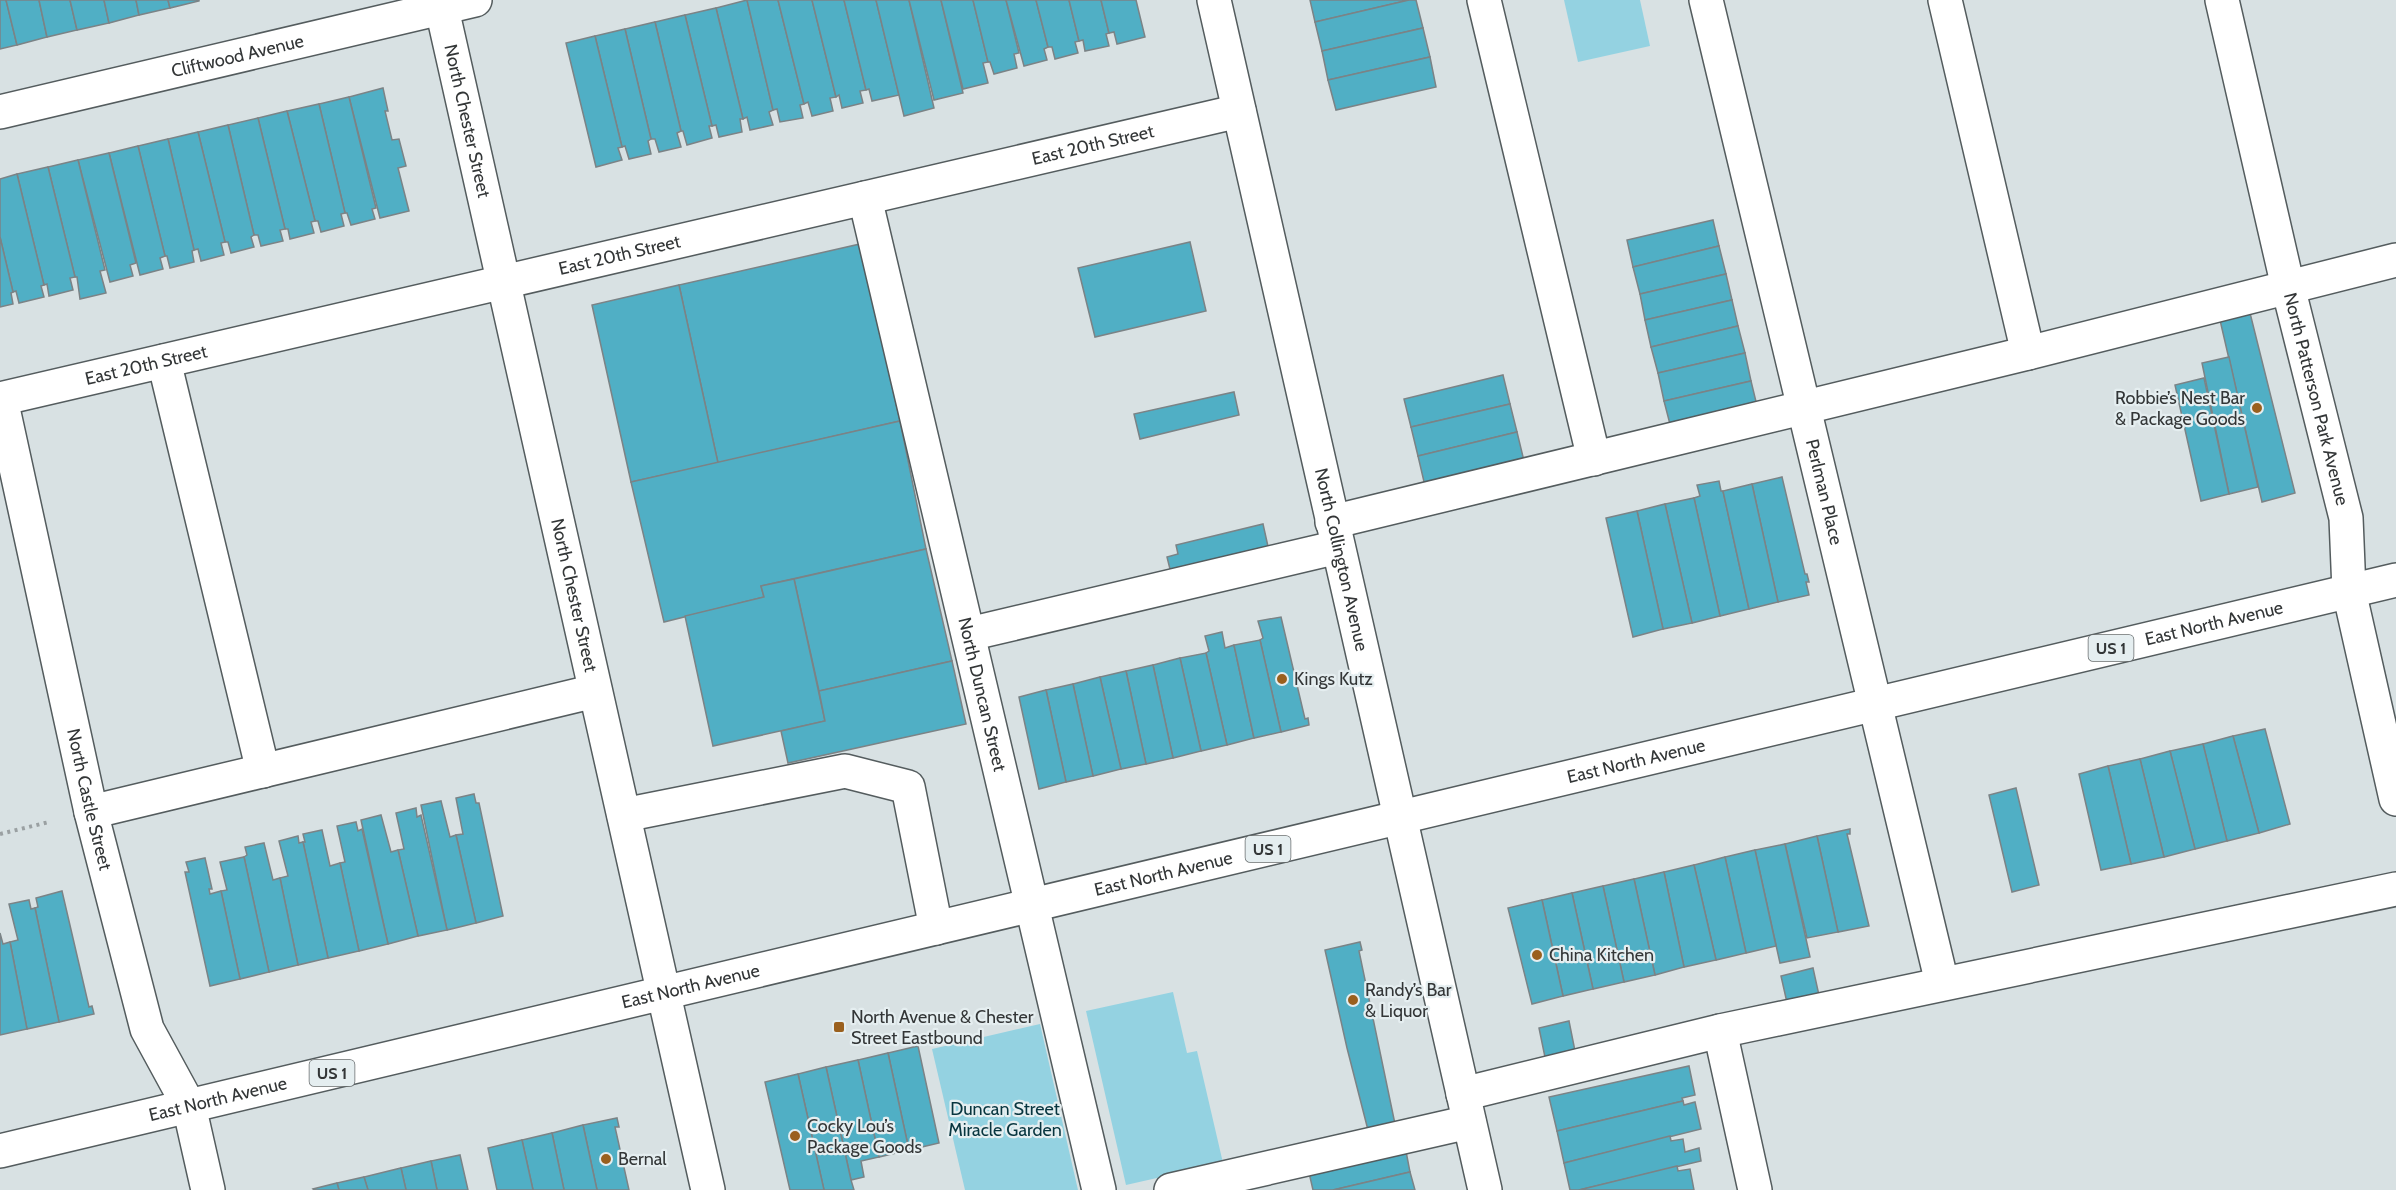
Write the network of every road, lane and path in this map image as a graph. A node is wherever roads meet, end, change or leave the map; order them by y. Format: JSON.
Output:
{"nodes":[{"id":1,"x":475,"y":0,"type":"edge"},
{"id":2,"x":1214,"y":0,"type":"edge"},
{"id":3,"x":1484,"y":0,"type":"edge"},
{"id":4,"x":1706,"y":0,"type":"edge"},
{"id":5,"x":1945,"y":0,"type":"edge"},
{"id":6,"x":2222,"y":0,"type":"edge"},
{"id":7,"x":441,"y":4,"type":"edge"},
{"id":8,"x":1239,"y":111,"type":"junction"},
{"id":9,"x":0,"y":112,"type":"edge"},
{"id":10,"x":865,"y":198,"type":"junction"},
{"id":11,"x":2396,"y":260,"type":"edge"},
{"id":12,"x":503,"y":282,"type":"junction"},
{"id":13,"x":2288,"y":287,"type":"junction"},
{"id":14,"x":2028,"y":353,"type":"junction"},
{"id":15,"x":164,"y":361,"type":"junction"},
{"id":16,"x":0,"y":399,"type":"edge"},
{"id":17,"x":1802,"y":407,"type":"junction"},
{"id":18,"x":1594,"y":459,"type":"junction"},
{"id":19,"x":1335,"y":534,"type":"junction"},
{"id":20,"x":2396,"y":580,"type":"edge"},
{"id":21,"x":2349,"y":591,"type":"junction"},
{"id":22,"x":969,"y":634,"type":"junction"},
{"id":23,"x":595,"y":691,"type":"junction"},
{"id":24,"x":1874,"y":706,"type":"junction"},
{"id":25,"x":263,"y":771,"type":"junction"},
{"id":26,"x":2396,"y":799,"type":"edge"},
{"id":27,"x":91,"y":812,"type":"junction"},
{"id":28,"x":624,"y":815,"type":"junction"},
{"id":29,"x":1400,"y":818,"type":"junction"},
{"id":30,"x":0,"y":834,"type":"edge"},
{"id":31,"x":2396,"y":889,"type":"edge"},
{"id":32,"x":1031,"y":906,"type":"junction"},
{"id":33,"x":936,"y":928,"type":"junction"},
{"id":34,"x":1942,"y":983,"type":"junction"},
{"id":35,"x":663,"y":993,"type":"junction"},
{"id":36,"x":1720,"y":1031,"type":"junction"},
{"id":37,"x":189,"y":1106,"type":"junction"},
{"id":38,"x":1466,"y":1108,"type":"junction"},
{"id":39,"x":0,"y":1151,"type":"edge"},
{"id":40,"x":208,"y":1190,"type":"edge"},
{"id":41,"x":708,"y":1190,"type":"edge"},
{"id":42,"x":1099,"y":1190,"type":"edge"},
{"id":43,"x":1171,"y":1190,"type":"edge"},
{"id":44,"x":1485,"y":1190,"type":"edge"},
{"id":45,"x":1755,"y":1190,"type":"edge"}],
"edges":[{"from":1,"to":7,"type":"street","name":"Cliftwood Avenue"},
{"from":2,"to":8,"type":"street","name":"North Collington Avenue"},
{"from":3,"to":18,"type":"street"},
{"from":4,"to":17,"type":"street","name":"Perlman Place"},
{"from":5,"to":14,"type":"street"},
{"from":6,"to":13,"type":"street","name":"North Patterson Park Avenue"},
{"from":7,"to":9,"type":"street","name":"Cliftwood Avenue"},
{"from":7,"to":12,"type":"street","name":"North Chester Street"},
{"from":8,"to":10,"type":"street","name":"East 20th Street"},
{"from":8,"to":19,"type":"street","name":"North Collington Avenue"},
{"from":10,"to":12,"type":"street","name":"East 20th Street"},
{"from":10,"to":22,"type":"street","name":"North Duncan Street"},
{"from":11,"to":13,"type":"street"},
{"from":12,"to":15,"type":"street","name":"East 20th Street"},
{"from":12,"to":23,"type":"street","name":"North Chester Street"},
{"from":13,"to":14,"type":"street"},
{"from":13,"to":21,"type":"street","name":"North Patterson Park Avenue"},
{"from":14,"to":17,"type":"street"},
{"from":15,"to":16,"type":"street","name":"East 20th Street"},
{"from":15,"to":25,"type":"street"},
{"from":16,"to":27,"type":"street","name":"North Castle Street"},
{"from":17,"to":18,"type":"street"},
{"from":17,"to":24,"type":"street","name":"Perlman Place"},
{"from":18,"to":19,"type":"street"},
{"from":19,"to":22,"type":"street"},
{"from":19,"to":29,"type":"street","name":"North Collington Avenue"},
{"from":20,"to":21,"type":"street","name":"East North Avenue","number":"US 1"},
{"from":21,"to":24,"type":"street","name":"East North Avenue","number":"US 1"},
{"from":21,"to":26,"type":"street","name":"North Patterson Park Avenue"},
{"from":22,"to":32,"type":"street","name":"North Duncan Street"},
{"from":23,"to":25,"type":"street"},
{"from":23,"to":28,"type":"street","name":"North Chester Street"},
{"from":24,"to":29,"type":"street","name":"East North Avenue","number":"US 1"},
{"from":24,"to":34,"type":"street","name":"Perlman Place"},
{"from":25,"to":27,"type":"street"},
{"from":27,"to":30,"type":"path"},
{"from":27,"to":37,"type":"street","name":"North Castle Street"},
{"from":28,"to":33,"type":"street"},
{"from":28,"to":35,"type":"street","name":"North Chester Street"},
{"from":29,"to":32,"type":"street","name":"East North Avenue","number":"US 1"},
{"from":29,"to":38,"type":"street","name":"North Collington Avenue"},
{"from":31,"to":34,"type":"street"},
{"from":32,"to":33,"type":"street","name":"East North Avenue","number":"US 1"},
{"from":32,"to":42,"type":"street","name":"North Duncan Street"},
{"from":33,"to":35,"type":"street","name":"East North Avenue","number":"US 1"},
{"from":34,"to":36,"type":"street"},
{"from":35,"to":37,"type":"street","name":"East North Avenue","number":"US 1"},
{"from":35,"to":41,"type":"street","name":"North Chester Street"},
{"from":36,"to":38,"type":"street"},
{"from":36,"to":45,"type":"street"},
{"from":37,"to":39,"type":"street","name":"East North Avenue","number":"US 1"},
{"from":37,"to":40,"type":"street","name":"North Castle Street"},
{"from":38,"to":43,"type":"street"},
{"from":38,"to":44,"type":"street","name":"North Collington Avenue"}]}
